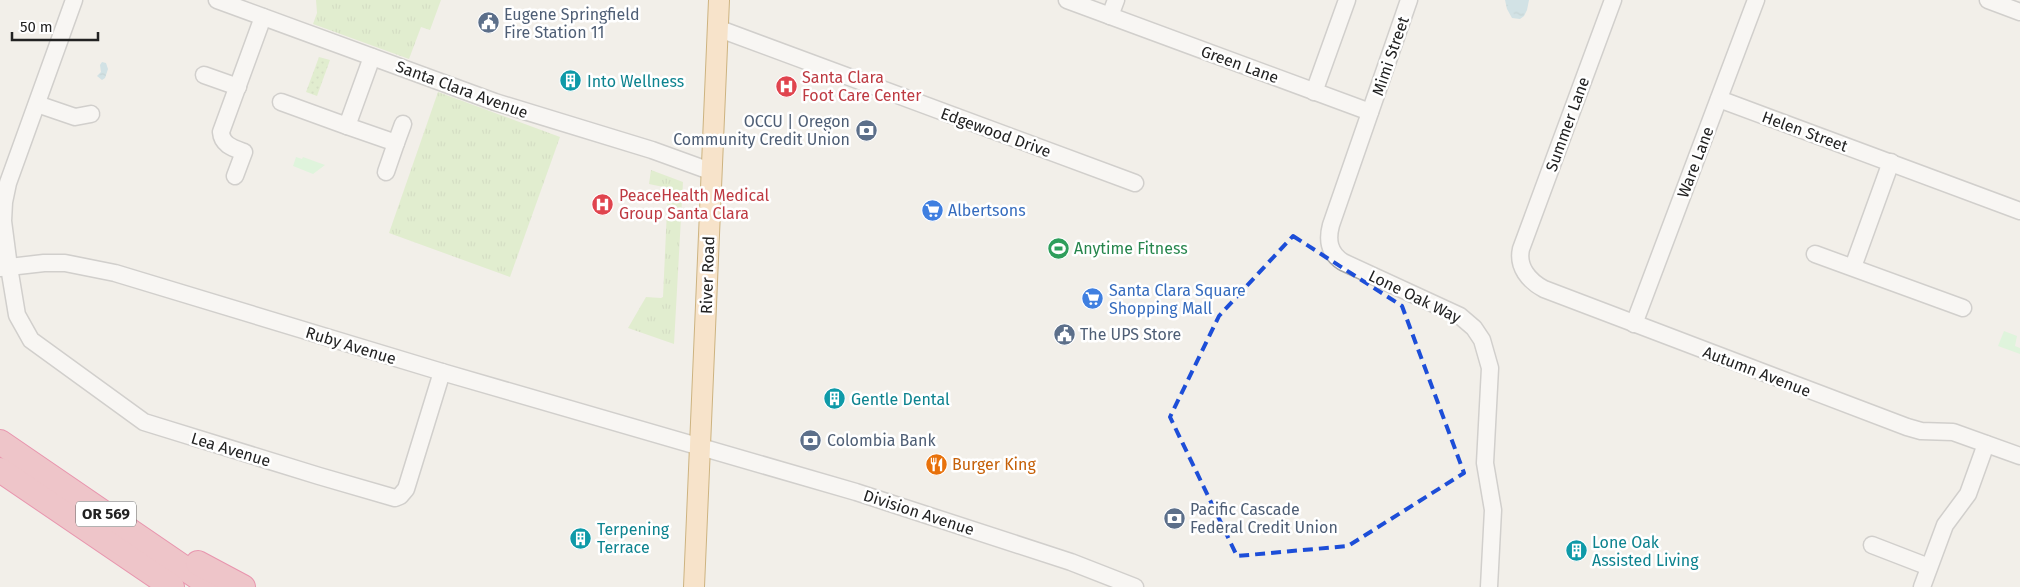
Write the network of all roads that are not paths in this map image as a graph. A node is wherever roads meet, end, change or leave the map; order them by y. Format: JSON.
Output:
{"nodes":[{"id":1,"x":74,"y":0,"type":"edge"},
{"id":2,"x":217,"y":0,"type":"edge"},
{"id":3,"x":719,"y":0,"type":"edge"},
{"id":4,"x":1067,"y":0,"type":"edge"},
{"id":5,"x":1116,"y":0,"type":"edge"},
{"id":6,"x":1347,"y":0,"type":"edge"},
{"id":7,"x":1409,"y":0,"type":"edge"},
{"id":8,"x":1613,"y":0,"type":"edge"},
{"id":9,"x":1756,"y":0,"type":"edge"},
{"id":10,"x":1988,"y":0,"type":"edge"},
{"id":11,"x":2020,"y":12,"type":"edge"},
{"id":12,"x":1110,"y":16,"type":"junction"},
{"id":13,"x":263,"y":17,"type":"junction"},
{"id":14,"x":717,"y":28,"type":"junction"},
{"id":15,"x":372,"y":57,"type":"junction"},
{"id":16,"x":204,"y":75,"type":"dead end"},
{"id":17,"x":238,"y":87,"type":"junction"},
{"id":18,"x":1314,"y":92,"type":"junction"},
{"id":19,"x":1719,"y":99,"type":"junction"},
{"id":20,"x":281,"y":102,"type":"dead end"},
{"id":21,"x":37,"y":104,"type":"junction"},
{"id":22,"x":1370,"y":112,"type":"junction"},
{"id":23,"x":92,"y":114,"type":"dead end"},
{"id":24,"x":403,"y":124,"type":"dead end"},
{"id":25,"x":347,"y":126,"type":"junction"},
{"id":26,"x":396,"y":143,"type":"junction"},
{"id":27,"x":1890,"y":162,"type":"junction"},
{"id":28,"x":710,"y":171,"type":"junction"},
{"id":29,"x":386,"y":172,"type":"dead end"},
{"id":30,"x":235,"y":176,"type":"dead end"},
{"id":31,"x":1135,"y":183,"type":"dead end"},
{"id":32,"x":2020,"y":211,"type":"edge"},
{"id":33,"x":1520,"y":249,"type":"joint"},
{"id":34,"x":1815,"y":254,"type":"dead end"},
{"id":35,"x":5,"y":267,"type":"edge"},
{"id":36,"x":1853,"y":267,"type":"junction"},
{"id":37,"x":1964,"y":308,"type":"dead end"},
{"id":38,"x":1634,"y":324,"type":"junction"},
{"id":39,"x":442,"y":372,"type":"junction"},
{"id":40,"x":0,"y":442,"type":"edge"},
{"id":41,"x":1986,"y":444,"type":"junction"},
{"id":42,"x":700,"y":448,"type":"junction"},
{"id":43,"x":2020,"y":456,"type":"edge"},
{"id":44,"x":0,"y":470,"type":"edge"},
{"id":45,"x":70,"y":490,"type":"junction"},
{"id":46,"x":89,"y":532,"type":"junction"},
{"id":47,"x":1872,"y":546,"type":"dead end"},
{"id":48,"x":696,"y":550,"type":"junction"},
{"id":49,"x":1929,"y":567,"type":"junction"},
{"id":50,"x":157,"y":587,"type":"edge"},
{"id":51,"x":172,"y":587,"type":"edge"},
{"id":52,"x":212,"y":587,"type":"edge"},
{"id":53,"x":242,"y":587,"type":"edge"},
{"id":54,"x":694,"y":587,"type":"edge"},
{"id":55,"x":699,"y":587,"type":"edge"},
{"id":56,"x":1135,"y":587,"type":"edge"},
{"id":57,"x":1489,"y":587,"type":"edge"},
{"id":58,"x":1922,"y":587,"type":"edge"}],
"edges":[{"from":1,"to":21,"type":"street","name":"Lea Avenue"},
{"from":2,"to":13,"type":"street","name":"Santa Clara Avenue"},
{"from":3,"to":14,"type":"main road","name":"River Road"},
{"from":4,"to":12,"type":"street","name":"Green Lane"},
{"from":5,"to":12,"type":"street"},
{"from":6,"to":18,"type":"street"},
{"from":7,"to":22,"type":"street","name":"Mimi Street"},
{"from":8,"to":33,"type":"street","name":"Summer Lane"},
{"from":9,"to":19,"type":"street","name":"Ware Lane"},
{"from":10,"to":11,"type":"street"},
{"from":12,"to":18,"type":"street","name":"Green Lane"},
{"from":13,"to":15,"type":"street","name":"Santa Clara Avenue"},
{"from":13,"to":17,"type":"street"},
{"from":14,"to":28,"type":"main road","name":"River Road"},
{"from":14,"to":31,"type":"street","name":"Edgewood Drive"},
{"from":15,"to":25,"type":"street"},
{"from":15,"to":28,"type":"street","name":"Santa Clara Avenue"},
{"from":16,"to":17,"type":"street"},
{"from":17,"to":30,"type":"street"},
{"from":18,"to":22,"type":"street","name":"Green Lane"},
{"from":19,"to":27,"type":"street","name":"Helen Street"},
{"from":19,"to":38,"type":"street","name":"Ware Lane"},
{"from":20,"to":25,"type":"street"},
{"from":21,"to":23,"type":"street"},
{"from":21,"to":35,"type":"street","name":"Lea Avenue"},
{"from":22,"to":57,"type":"street","name":"Lone Oak Way"},
{"from":24,"to":26,"type":"street"},
{"from":25,"to":26,"type":"street"},
{"from":26,"to":29,"type":"street"},
{"from":27,"to":32,"type":"street","name":"Helen Street"},
{"from":27,"to":36,"type":"street"},
{"from":28,"to":42,"type":"main road","name":"River Road"},
{"from":33,"to":38,"type":"street","name":"Autumn Avenue"},
{"from":34,"to":36,"type":"street"},
{"from":35,"to":39,"type":"street","name":"Ruby Avenue"},
{"from":35,"to":39,"type":"street","name":"Lea Avenue"},
{"from":36,"to":37,"type":"street"},
{"from":38,"to":41,"type":"street","name":"Autumn Avenue"},
{"from":39,"to":42,"type":"street","name":"Ruby Avenue"},
{"from":40,"to":45,"type":"highway","number":"OR 569"},
{"from":41,"to":43,"type":"street","name":"Autumn Avenue"},
{"from":41,"to":49,"type":"street"},
{"from":42,"to":48,"type":"main road","name":"River Road"},
{"from":42,"to":56,"type":"street","name":"Division Avenue"},
{"from":44,"to":46,"type":"highway","number":"OR 569"},
{"from":45,"to":52,"type":"highway","number":"OR 569"},
{"from":45,"to":53,"type":"highway"},
{"from":46,"to":50,"type":"highway"},
{"from":46,"to":51,"type":"highway","number":"OR 569"},
{"from":47,"to":49,"type":"street"},
{"from":48,"to":54,"type":"main road"},
{"from":48,"to":55,"type":"main road"},
{"from":49,"to":58,"type":"street"}]}
